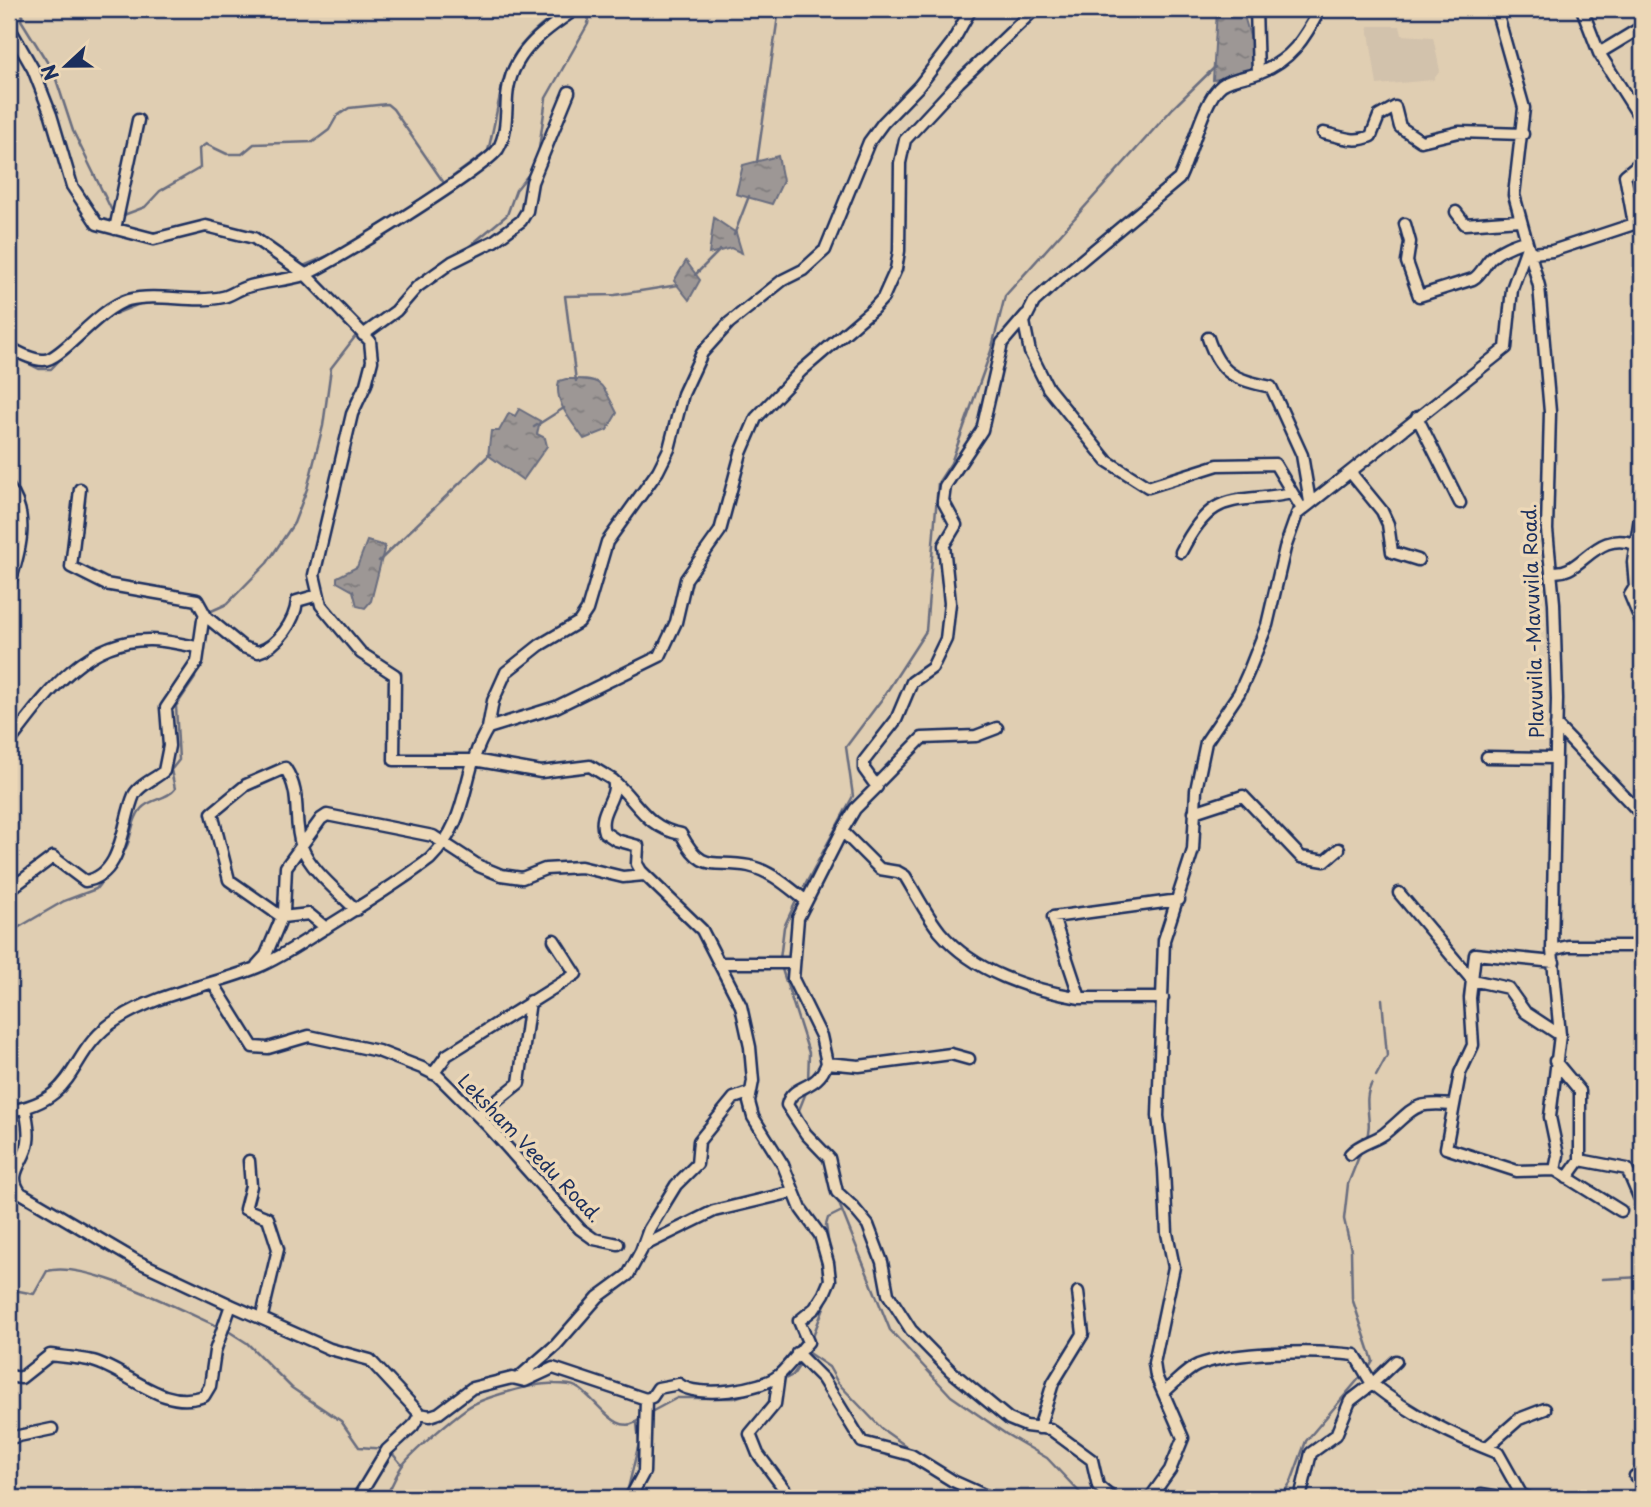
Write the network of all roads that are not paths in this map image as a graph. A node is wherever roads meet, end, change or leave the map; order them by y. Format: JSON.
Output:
{"nodes":[{"id":1,"x":576,"y":9,"type":"edge"},
{"id":2,"x":971,"y":9,"type":"edge"},
{"id":3,"x":1035,"y":9,"type":"edge"},
{"id":4,"x":1256,"y":9,"type":"edge"},
{"id":5,"x":1320,"y":9,"type":"edge"},
{"id":6,"x":1496,"y":9,"type":"edge"},
{"id":7,"x":1582,"y":9,"type":"edge"},
{"id":8,"x":9,"y":27,"type":"edge"},
{"id":9,"x":1642,"y":27,"type":"edge"},
{"id":10,"x":1599,"y":53,"type":"junction"},
{"id":11,"x":1258,"y":73,"type":"junction"},
{"id":12,"x":569,"y":92,"type":"dead end"},
{"id":13,"x":138,"y":120,"type":"dead end"},
{"id":14,"x":1642,"y":121,"type":"edge"},
{"id":15,"x":1322,"y":133,"type":"dead end"},
{"id":16,"x":1522,"y":134,"type":"junction"},
{"id":17,"x":1642,"y":161,"type":"edge"},
{"id":18,"x":1456,"y":212,"type":"dead end"},
{"id":19,"x":1519,"y":219,"type":"junction"},
{"id":20,"x":1405,"y":224,"type":"dead end"},
{"id":21,"x":115,"y":229,"type":"junction"},
{"id":22,"x":1525,"y":244,"type":"junction"},
{"id":23,"x":304,"y":273,"type":"junction"},
{"id":24,"x":1026,"y":315,"type":"junction"},
{"id":25,"x":361,"y":333,"type":"junction"},
{"id":26,"x":1208,"y":338,"type":"dead end"},
{"id":27,"x":9,"y":348,"type":"edge"},
{"id":28,"x":1417,"y":417,"type":"junction"},
{"id":29,"x":1351,"y":472,"type":"junction"},
{"id":30,"x":9,"y":488,"type":"edge"},
{"id":31,"x":80,"y":489,"type":"dead end"},
{"id":32,"x":1292,"y":493,"type":"junction"},
{"id":33,"x":1460,"y":503,"type":"dead end"},
{"id":34,"x":1642,"y":505,"type":"edge"},
{"id":35,"x":1306,"y":506,"type":"junction"},
{"id":36,"x":1637,"y":545,"type":"junction"},
{"id":37,"x":1181,"y":552,"type":"dead end"},
{"id":38,"x":1418,"y":560,"type":"dead end"},
{"id":39,"x":1551,"y":570,"type":"junction"},
{"id":40,"x":9,"y":584,"type":"edge"},
{"id":41,"x":318,"y":595,"type":"junction"},
{"id":42,"x":210,"y":621,"type":"junction"},
{"id":43,"x":1642,"y":624,"type":"edge"},
{"id":44,"x":198,"y":647,"type":"junction"},
{"id":45,"x":1556,"y":725,"type":"junction"},
{"id":46,"x":488,"y":728,"type":"junction"},
{"id":47,"x":997,"y":728,"type":"dead end"},
{"id":48,"x":9,"y":743,"type":"edge"},
{"id":49,"x":1487,"y":757,"type":"dead end"},
{"id":50,"x":1554,"y":758,"type":"junction"},
{"id":51,"x":474,"y":760,"type":"junction"},
{"id":52,"x":613,"y":780,"type":"junction"},
{"id":53,"x":876,"y":785,"type":"junction"},
{"id":54,"x":1194,"y":812,"type":"junction"},
{"id":55,"x":1642,"y":815,"type":"edge"},
{"id":56,"x":842,"y":831,"type":"junction"},
{"id":57,"x":447,"y":842,"type":"junction"},
{"id":58,"x":302,"y":846,"type":"junction"},
{"id":59,"x":1339,"y":849,"type":"dead end"},
{"id":60,"x":644,"y":875,"type":"junction"},
{"id":61,"x":9,"y":890,"type":"edge"},
{"id":62,"x":1399,"y":893,"type":"dead end"},
{"id":63,"x":805,"y":900,"type":"junction"},
{"id":64,"x":1179,"y":900,"type":"junction"},
{"id":65,"x":356,"y":910,"type":"junction"},
{"id":66,"x":282,"y":917,"type":"junction"},
{"id":67,"x":326,"y":928,"type":"junction"},
{"id":68,"x":554,"y":940,"type":"dead end"},
{"id":69,"x":1642,"y":946,"type":"edge"},
{"id":70,"x":1552,"y":950,"type":"junction"},
{"id":71,"x":1554,"y":962,"type":"junction"},
{"id":72,"x":719,"y":963,"type":"junction"},
{"id":73,"x":794,"y":963,"type":"junction"},
{"id":74,"x":255,"y":968,"type":"junction"},
{"id":75,"x":1472,"y":980,"type":"junction"},
{"id":76,"x":213,"y":983,"type":"junction"},
{"id":77,"x":1080,"y":998,"type":"junction"},
{"id":78,"x":1163,"y":998,"type":"junction"},
{"id":79,"x":530,"y":1001,"type":"junction"},
{"id":80,"x":1560,"y":1035,"type":"junction"},
{"id":81,"x":969,"y":1059,"type":"dead end"},
{"id":82,"x":1556,"y":1061,"type":"junction"},
{"id":83,"x":826,"y":1064,"type":"junction"},
{"id":84,"x":433,"y":1074,"type":"junction"},
{"id":85,"x":751,"y":1092,"type":"junction"},
{"id":86,"x":1453,"y":1105,"type":"junction"},
{"id":87,"x":25,"y":1108,"type":"junction"},
{"id":88,"x":9,"y":1111,"type":"edge"},
{"id":89,"x":478,"y":1116,"type":"junction"},
{"id":90,"x":1350,"y":1154,"type":"dead end"},
{"id":91,"x":1580,"y":1160,"type":"junction"},
{"id":92,"x":249,"y":1161,"type":"dead end"},
{"id":93,"x":1555,"y":1170,"type":"junction"},
{"id":94,"x":1567,"y":1178,"type":"junction"},
{"id":95,"x":793,"y":1192,"type":"junction"},
{"id":96,"x":1639,"y":1197,"type":"dead end"},
{"id":97,"x":1621,"y":1211,"type":"dead end"},
{"id":98,"x":618,"y":1244,"type":"dead end"},
{"id":99,"x":643,"y":1246,"type":"junction"},
{"id":100,"x":1078,"y":1292,"type":"dead end"},
{"id":101,"x":231,"y":1305,"type":"junction"},
{"id":102,"x":262,"y":1316,"type":"junction"},
{"id":103,"x":797,"y":1353,"type":"junction"},
{"id":104,"x":1396,"y":1361,"type":"dead end"},
{"id":105,"x":779,"y":1375,"type":"junction"},
{"id":106,"x":1368,"y":1375,"type":"junction"},
{"id":107,"x":9,"y":1376,"type":"edge"},
{"id":108,"x":517,"y":1379,"type":"junction"},
{"id":109,"x":1164,"y":1392,"type":"junction"},
{"id":110,"x":646,"y":1399,"type":"junction"},
{"id":111,"x":1545,"y":1409,"type":"dead end"},
{"id":112,"x":420,"y":1415,"type":"junction"},
{"id":113,"x":1040,"y":1428,"type":"junction"},
{"id":114,"x":52,"y":1429,"type":"dead end"},
{"id":115,"x":9,"y":1438,"type":"edge"},
{"id":116,"x":1486,"y":1448,"type":"junction"},
{"id":117,"x":358,"y":1498,"type":"edge"},
{"id":118,"x":630,"y":1498,"type":"edge"},
{"id":119,"x":791,"y":1498,"type":"edge"},
{"id":120,"x":991,"y":1498,"type":"edge"},
{"id":121,"x":1112,"y":1498,"type":"edge"},
{"id":122,"x":1150,"y":1498,"type":"edge"},
{"id":123,"x":1300,"y":1498,"type":"edge"},
{"id":124,"x":1475,"y":1498,"type":"edge"},
{"id":125,"x":1507,"y":1498,"type":"edge"},
{"id":126,"x":1528,"y":1498,"type":"edge"}],
"edges":[{"from":1,"to":23,"type":"street"},
{"from":2,"to":46,"type":"street"},
{"from":3,"to":46,"type":"street"},
{"from":4,"to":11,"type":"street"},
{"from":5,"to":11,"type":"street"},
{"from":6,"to":16,"type":"street","name":"Plavuvila -Mavuvila Road."},
{"from":7,"to":10,"type":"street"},
{"from":8,"to":21,"type":"street"},
{"from":9,"to":10,"type":"street"},
{"from":10,"to":14,"type":"street"},
{"from":11,"to":24,"type":"street"},
{"from":12,"to":25,"type":"street"},
{"from":13,"to":21,"type":"street"},
{"from":15,"to":16,"type":"street"},
{"from":16,"to":19,"type":"street","name":"Plavuvila -Mavuvila Road."},
{"from":17,"to":22,"type":"street"},
{"from":18,"to":19,"type":"street"},
{"from":19,"to":22,"type":"street","name":"Plavuvila -Mavuvila Road."},
{"from":20,"to":22,"type":"street"},
{"from":21,"to":23,"type":"street"},
{"from":22,"to":28,"type":"street"},
{"from":22,"to":39,"type":"street","name":"Plavuvila -Mavuvila Road."},
{"from":23,"to":25,"type":"street"},
{"from":23,"to":27,"type":"street"},
{"from":24,"to":32,"type":"street"},
{"from":24,"to":53,"type":"street"},
{"from":25,"to":41,"type":"street"},
{"from":26,"to":35,"type":"street"},
{"from":28,"to":29,"type":"street"},
{"from":28,"to":33,"type":"street"},
{"from":29,"to":35,"type":"street"},
{"from":29,"to":38,"type":"street"},
{"from":30,"to":40,"type":"street"},
{"from":31,"to":42,"type":"street"},
{"from":32,"to":35,"type":"street"},
{"from":32,"to":37,"type":"street"},
{"from":34,"to":36,"type":"street"},
{"from":35,"to":54,"type":"street"},
{"from":36,"to":39,"type":"street"},
{"from":36,"to":43,"type":"street"},
{"from":39,"to":45,"type":"street","name":"Plavuvila -Mavuvila Road."},
{"from":41,"to":42,"type":"street"},
{"from":41,"to":51,"type":"street"},
{"from":42,"to":44,"type":"street"},
{"from":44,"to":48,"type":"street"},
{"from":44,"to":61,"type":"street"},
{"from":45,"to":50,"type":"street","name":"Plavuvila -Mavuvila Road."},
{"from":45,"to":55,"type":"street"},
{"from":46,"to":51,"type":"street"},
{"from":47,"to":53,"type":"street"},
{"from":49,"to":50,"type":"street"},
{"from":50,"to":70,"type":"street","name":"Plavuvila -Mavuvila Road."},
{"from":51,"to":52,"type":"street"},
{"from":51,"to":57,"type":"street"},
{"from":52,"to":60,"type":"street"},
{"from":52,"to":63,"type":"street"},
{"from":53,"to":56,"type":"street"},
{"from":54,"to":59,"type":"street"},
{"from":54,"to":64,"type":"street"},
{"from":56,"to":63,"type":"street"},
{"from":56,"to":77,"type":"street"},
{"from":57,"to":58,"type":"street"},
{"from":57,"to":60,"type":"street"},
{"from":57,"to":65,"type":"street"},
{"from":58,"to":65,"type":"street"},
{"from":58,"to":66,"type":"street"},
{"from":58,"to":66,"type":"street"},
{"from":60,"to":72,"type":"street"},
{"from":62,"to":75,"type":"street"},
{"from":63,"to":73,"type":"street"},
{"from":64,"to":77,"type":"street"},
{"from":64,"to":78,"type":"street"},
{"from":65,"to":67,"type":"street"},
{"from":66,"to":67,"type":"street"},
{"from":66,"to":74,"type":"street"},
{"from":67,"to":74,"type":"street"},
{"from":68,"to":79,"type":"street"},
{"from":69,"to":70,"type":"street"},
{"from":70,"to":71,"type":"street","name":"Plavuvila -Mavuvila Road."},
{"from":71,"to":75,"type":"street"},
{"from":71,"to":80,"type":"street","name":"Plavuvila -Mavuvila Road."},
{"from":72,"to":73,"type":"street"},
{"from":72,"to":85,"type":"street"},
{"from":73,"to":83,"type":"street"},
{"from":74,"to":76,"type":"street"},
{"from":75,"to":80,"type":"street"},
{"from":75,"to":86,"type":"street"},
{"from":76,"to":84,"type":"street","name":"Leksham Veedu Road."},
{"from":76,"to":87,"type":"street"},
{"from":77,"to":78,"type":"street"},
{"from":78,"to":109,"type":"street"},
{"from":79,"to":84,"type":"street"},
{"from":79,"to":89,"type":"street"},
{"from":80,"to":82,"type":"street","name":"Plavuvila -Mavuvila Road."},
{"from":81,"to":83,"type":"street"},
{"from":82,"to":91,"type":"street"},
{"from":82,"to":93,"type":"street","name":"Plavuvila -Mavuvila Road."},
{"from":83,"to":113,"type":"street"},
{"from":84,"to":89,"type":"street","name":"Leksham Veedu Road."},
{"from":85,"to":95,"type":"street"},
{"from":85,"to":99,"type":"street"},
{"from":86,"to":90,"type":"street"},
{"from":86,"to":93,"type":"street"},
{"from":87,"to":88,"type":"street"},
{"from":87,"to":101,"type":"street"},
{"from":89,"to":98,"type":"street","name":"Leksham Veedu Road."},
{"from":91,"to":94,"type":"street"},
{"from":91,"to":96,"type":"street"},
{"from":92,"to":102,"type":"street"},
{"from":93,"to":94,"type":"street"},
{"from":94,"to":97,"type":"street"},
{"from":95,"to":99,"type":"street"},
{"from":95,"to":103,"type":"street"},
{"from":99,"to":108,"type":"street"},
{"from":100,"to":113,"type":"street"},
{"from":101,"to":102,"type":"street"},
{"from":101,"to":107,"type":"street"},
{"from":102,"to":112,"type":"street"},
{"from":103,"to":105,"type":"street"},
{"from":103,"to":120,"type":"street"},
{"from":104,"to":106,"type":"street"},
{"from":105,"to":110,"type":"street"},
{"from":105,"to":119,"type":"street"},
{"from":106,"to":109,"type":"street"},
{"from":106,"to":116,"type":"street"},
{"from":106,"to":123,"type":"street"},
{"from":108,"to":110,"type":"street"},
{"from":108,"to":112,"type":"street"},
{"from":109,"to":122,"type":"street"},
{"from":110,"to":118,"type":"street"},
{"from":111,"to":116,"type":"street"},
{"from":112,"to":117,"type":"street"},
{"from":113,"to":121,"type":"street"},
{"from":114,"to":115,"type":"street"},
{"from":116,"to":126,"type":"street"},
{"from":124,"to":125,"type":"street"}]}
